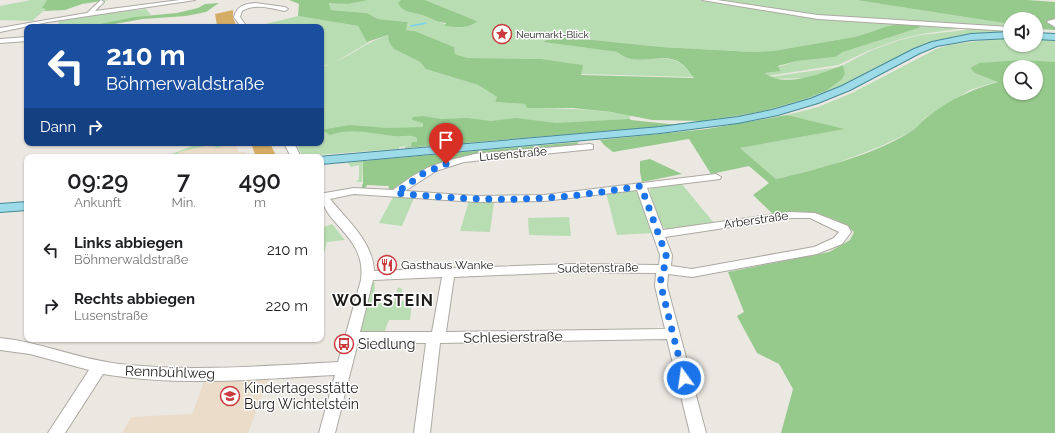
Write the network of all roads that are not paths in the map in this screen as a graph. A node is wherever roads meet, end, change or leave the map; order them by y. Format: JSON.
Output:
{"nodes":[{"id":1,"x":192,"y":0,"type":"edge"},
{"id":2,"x":243,"y":0,"type":"edge"},
{"id":3,"x":705,"y":0,"type":"edge"},
{"id":4,"x":101,"y":2,"type":"dead end"},
{"id":5,"x":249,"y":5,"type":"junction"},
{"id":6,"x":274,"y":8,"type":"junction"},
{"id":7,"x":285,"y":9,"type":"dead end"},
{"id":8,"x":292,"y":14,"type":"dead end"},
{"id":9,"x":88,"y":15,"type":"junction"},
{"id":10,"x":1055,"y":21,"type":"edge"},
{"id":11,"x":28,"y":24,"type":"edge"},
{"id":12,"x":241,"y":24,"type":"edge"},
{"id":13,"x":24,"y":25,"type":"edge"},
{"id":14,"x":1055,"y":25,"type":"edge"},
{"id":15,"x":1003,"y":29,"type":"edge"},
{"id":16,"x":0,"y":30,"type":"edge"},
{"id":17,"x":1003,"y":35,"type":"edge"},
{"id":18,"x":1043,"y":36,"type":"edge"},
{"id":19,"x":1055,"y":37,"type":"edge"},
{"id":20,"x":24,"y":38,"type":"edge"},
{"id":21,"x":1,"y":42,"type":"edge"},
{"id":22,"x":590,"y":147,"type":"dead end"},
{"id":23,"x":324,"y":160,"type":"edge"},
{"id":24,"x":716,"y":177,"type":"dead end"},
{"id":25,"x":641,"y":186,"type":"junction"},
{"id":26,"x":396,"y":193,"type":"junction"},
{"id":27,"x":324,"y":196,"type":"edge"},
{"id":28,"x":324,"y":199,"type":"edge"},
{"id":29,"x":24,"y":206,"type":"edge"},
{"id":30,"x":0,"y":208,"type":"edge"},
{"id":31,"x":660,"y":234,"type":"junction"},
{"id":32,"x":844,"y":234,"type":"joint"},
{"id":33,"x":662,"y":269,"type":"junction"},
{"id":34,"x":449,"y":272,"type":"junction"},
{"id":35,"x":368,"y":276,"type":"junction"},
{"id":36,"x":673,"y":334,"type":"junction"},
{"id":37,"x":352,"y":337,"type":"junction"},
{"id":38,"x":436,"y":338,"type":"junction"},
{"id":39,"x":38,"y":343,"type":"edge"},
{"id":40,"x":0,"y":344,"type":"edge"},
{"id":41,"x":99,"y":367,"type":"junction"},
{"id":42,"x":344,"y":368,"type":"junction"},
{"id":43,"x":56,"y":433,"type":"edge"},
{"id":44,"x":327,"y":433,"type":"edge"},
{"id":45,"x":422,"y":433,"type":"edge"},
{"id":46,"x":698,"y":433,"type":"edge"}],
"edges":[{"from":1,"to":9,"type":"street"},
{"from":2,"to":5,"type":"street"},
{"from":3,"to":15,"type":"street"},
{"from":4,"to":9,"type":"street"},
{"from":5,"to":6,"type":"street"},
{"from":5,"to":12,"type":"street"},
{"from":6,"to":7,"type":"street"},
{"from":6,"to":8,"type":"street"},
{"from":9,"to":11,"type":"street"},
{"from":10,"to":14,"type":"street"},
{"from":13,"to":16,"type":"street"},
{"from":17,"to":23,"type":"main road"},
{"from":18,"to":19,"type":"main road"},
{"from":20,"to":21,"type":"street"},
{"from":22,"to":26,"type":"street","name":"Lusenstraße"},
{"from":24,"to":25,"type":"street"},
{"from":25,"to":26,"type":"street"},
{"from":25,"to":31,"type":"street"},
{"from":26,"to":27,"type":"street"},
{"from":28,"to":35,"type":"street"},
{"from":29,"to":30,"type":"main road"},
{"from":31,"to":32,"type":"street","name":"Arberstraße"},
{"from":31,"to":33,"type":"street"},
{"from":32,"to":33,"type":"street","name":"Sudetenstraße"},
{"from":33,"to":34,"type":"street","name":"Sudetenstraße"},
{"from":33,"to":36,"type":"street"},
{"from":34,"to":35,"type":"street","name":"Sudetenstraße"},
{"from":34,"to":38,"type":"street"},
{"from":35,"to":37,"type":"street"},
{"from":36,"to":38,"type":"street","name":"Schlesierstraße"},
{"from":36,"to":46,"type":"street"},
{"from":37,"to":38,"type":"street","name":"Schlesierstraße"},
{"from":37,"to":42,"type":"street"},
{"from":38,"to":45,"type":"street"},
{"from":39,"to":40,"type":"street","name":"Rennbühlweg"},
{"from":39,"to":41,"type":"street","name":"Rennbühlweg"},
{"from":41,"to":42,"type":"street","name":"Rennbühlweg"},
{"from":41,"to":43,"type":"street"},
{"from":42,"to":44,"type":"street"}]}
